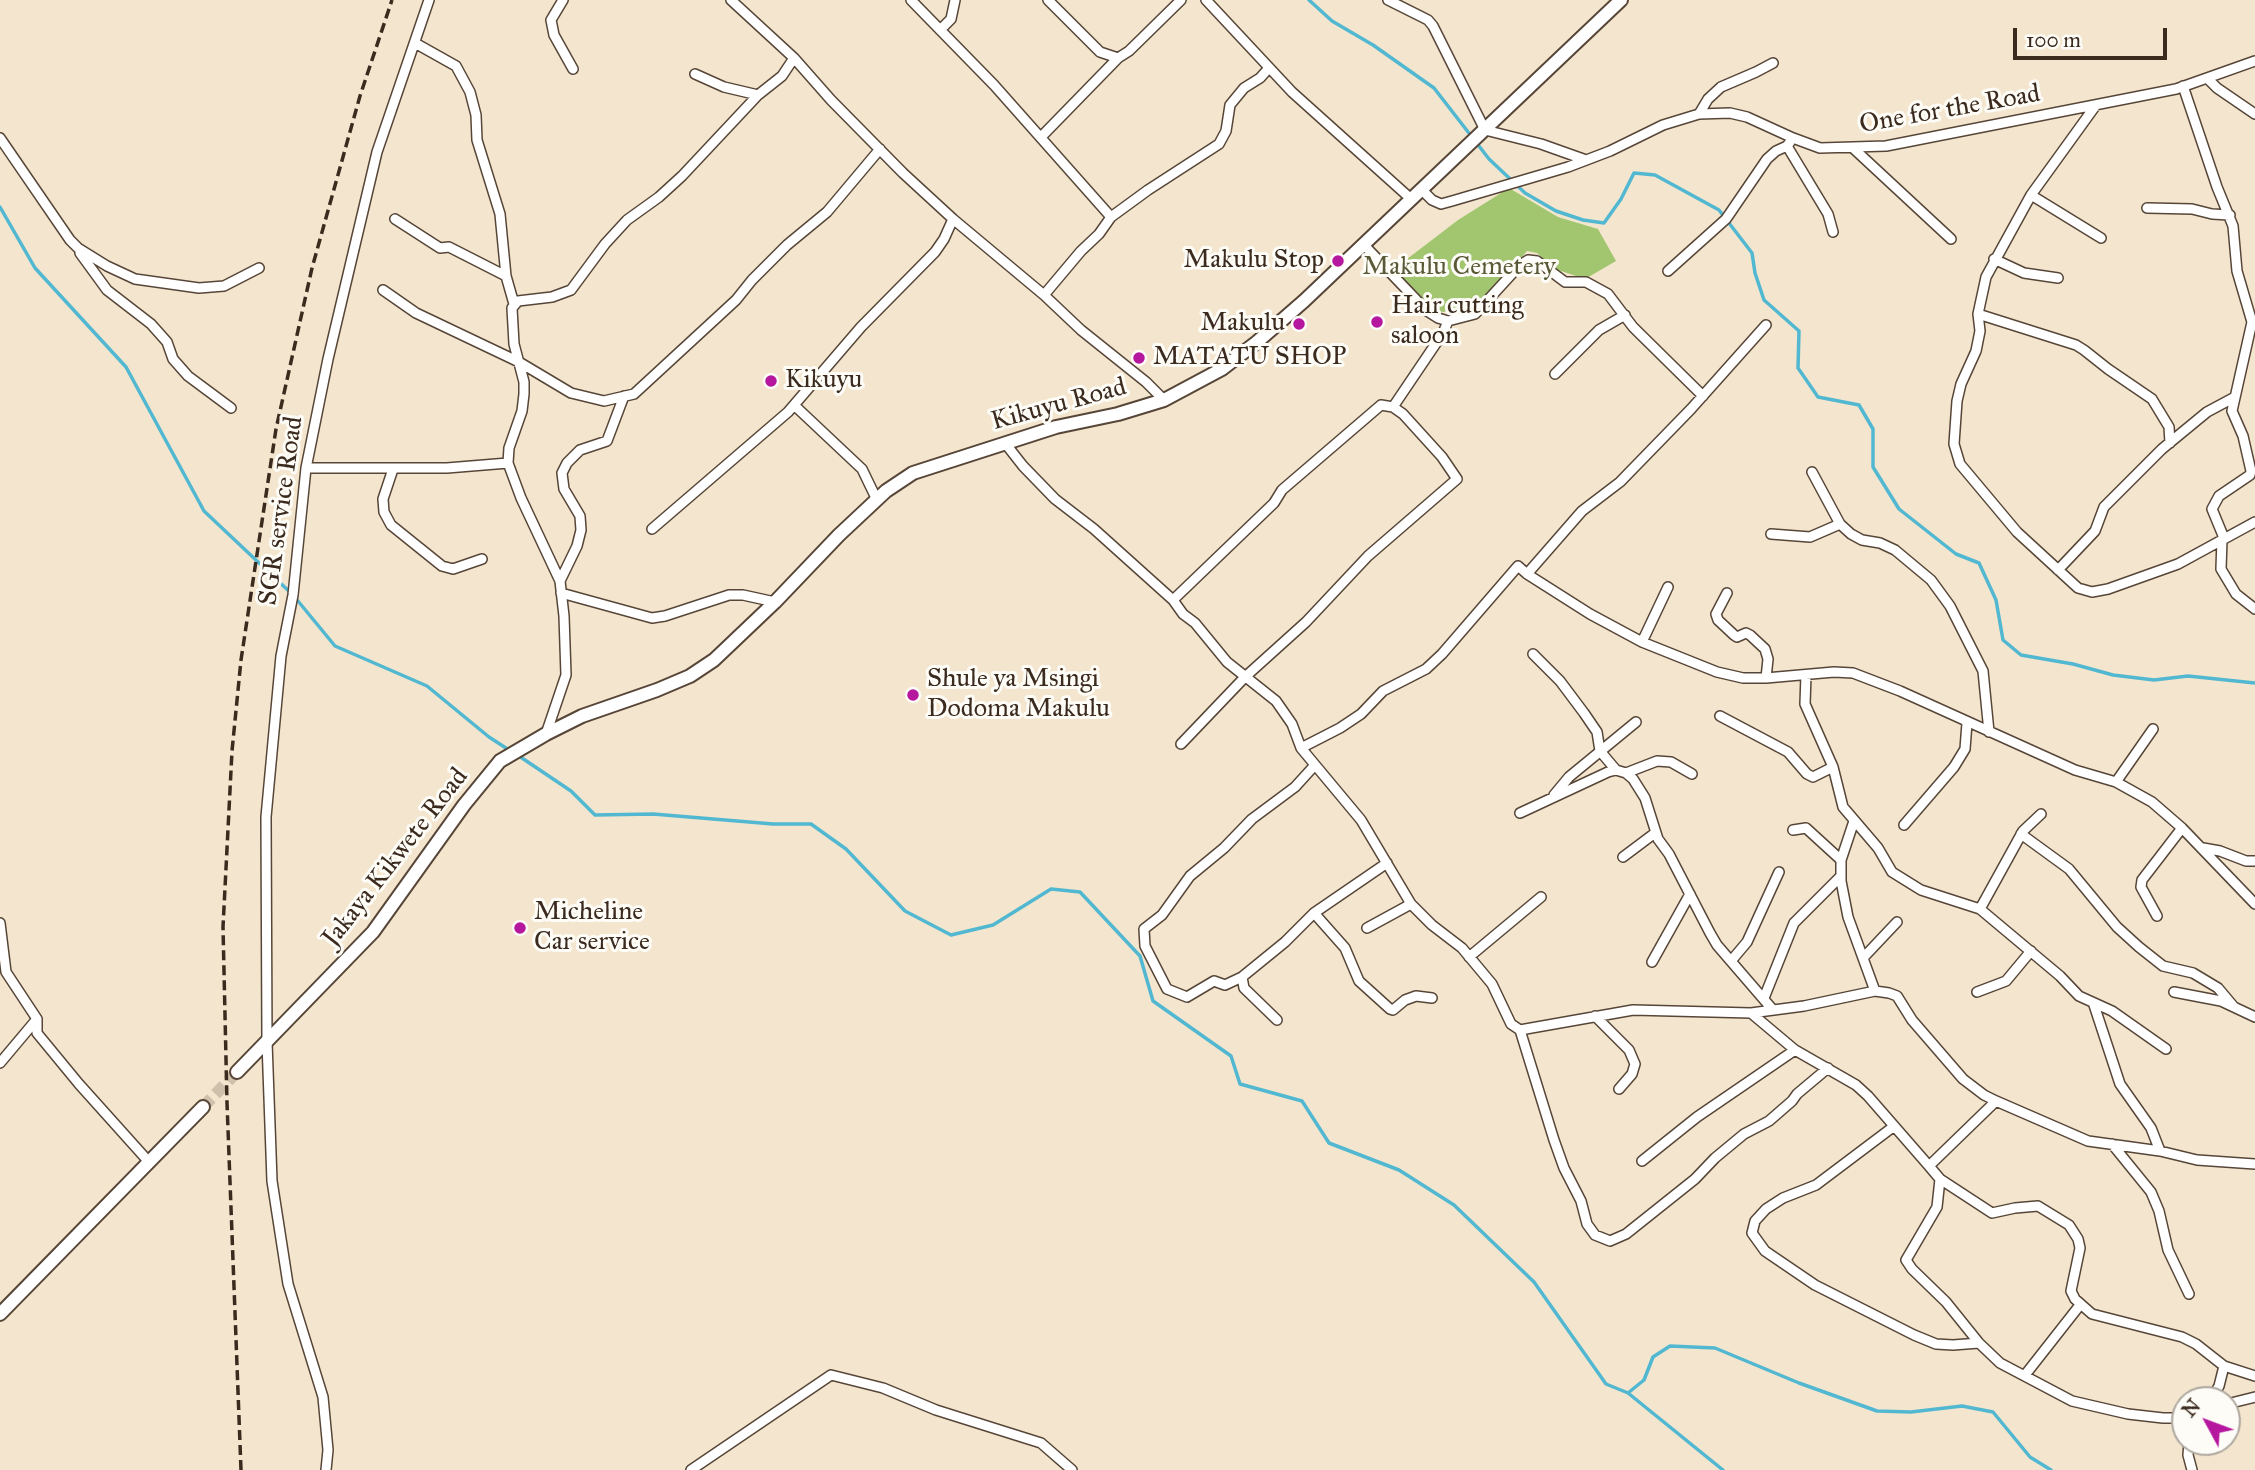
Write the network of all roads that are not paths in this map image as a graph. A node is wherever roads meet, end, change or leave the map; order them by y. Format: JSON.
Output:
{"nodes":[{"id":1,"x":429,"y":0,"type":"edge"},
{"id":2,"x":563,"y":0,"type":"edge"},
{"id":3,"x":731,"y":0,"type":"edge"},
{"id":4,"x":911,"y":0,"type":"edge"},
{"id":5,"x":955,"y":0,"type":"edge"},
{"id":6,"x":1048,"y":0,"type":"edge"},
{"id":7,"x":1181,"y":0,"type":"edge"},
{"id":8,"x":1206,"y":0,"type":"edge"},
{"id":9,"x":1388,"y":0,"type":"edge"},
{"id":10,"x":1621,"y":0,"type":"edge"},
{"id":11,"x":940,"y":30,"type":"junction"},
{"id":12,"x":415,"y":43,"type":"junction"},
{"id":13,"x":794,"y":58,"type":"junction"},
{"id":14,"x":1118,"y":58,"type":"junction"},
{"id":15,"x":2255,"y":61,"type":"edge"},
{"id":16,"x":1773,"y":62,"type":"dead end"},
{"id":17,"x":1269,"y":68,"type":"junction"},
{"id":18,"x":573,"y":69,"type":"dead end"},
{"id":19,"x":695,"y":74,"type":"dead end"},
{"id":20,"x":2207,"y":78,"type":"junction"},
{"id":21,"x":2183,"y":86,"type":"junction"},
{"id":22,"x":758,"y":94,"type":"junction"},
{"id":23,"x":2096,"y":105,"type":"junction"},
{"id":24,"x":1699,"y":114,"type":"junction"},
{"id":25,"x":2255,"y":114,"type":"edge"},
{"id":26,"x":1482,"y":133,"type":"junction"},
{"id":27,"x":1041,"y":137,"type":"junction"},
{"id":28,"x":0,"y":138,"type":"edge"},
{"id":29,"x":1790,"y":142,"type":"junction"},
{"id":30,"x":1853,"y":148,"type":"junction"},
{"id":31,"x":880,"y":149,"type":"junction"},
{"id":32,"x":1586,"y":160,"type":"junction"},
{"id":33,"x":1421,"y":189,"type":"junction"},
{"id":34,"x":2031,"y":195,"type":"junction"},
{"id":35,"x":1410,"y":198,"type":"junction"},
{"id":36,"x":2147,"y":208,"type":"dead end"},
{"id":37,"x":2230,"y":215,"type":"junction"},
{"id":38,"x":1111,"y":217,"type":"junction"},
{"id":39,"x":395,"y":219,"type":"dead end"},
{"id":40,"x":953,"y":219,"type":"junction"},
{"id":41,"x":1833,"y":232,"type":"dead end"},
{"id":42,"x":2101,"y":238,"type":"dead end"},
{"id":43,"x":1951,"y":239,"type":"dead end"},
{"id":44,"x":1363,"y":244,"type":"junction"},
{"id":45,"x":78,"y":248,"type":"junction"},
{"id":46,"x":1994,"y":259,"type":"junction"},
{"id":47,"x":259,"y":268,"type":"dead end"},
{"id":48,"x":1668,"y":271,"type":"dead end"},
{"id":49,"x":506,"y":276,"type":"junction"},
{"id":50,"x":2058,"y":278,"type":"dead end"},
{"id":51,"x":383,"y":290,"type":"dead end"},
{"id":52,"x":1044,"y":295,"type":"junction"},
{"id":53,"x":514,"y":303,"type":"junction"},
{"id":54,"x":1978,"y":314,"type":"junction"},
{"id":55,"x":1625,"y":316,"type":"junction"},
{"id":56,"x":1448,"y":321,"type":"junction"},
{"id":57,"x":2254,"y":323,"type":"edge"},
{"id":58,"x":1766,"y":325,"type":"dead end"},
{"id":59,"x":519,"y":362,"type":"junction"},
{"id":60,"x":1555,"y":374,"type":"dead end"},
{"id":61,"x":624,"y":396,"type":"junction"},
{"id":62,"x":1703,"y":396,"type":"junction"},
{"id":63,"x":2235,"y":397,"type":"junction"},
{"id":64,"x":1164,"y":400,"type":"junction"},
{"id":65,"x":794,"y":405,"type":"junction"},
{"id":66,"x":1393,"y":407,"type":"junction"},
{"id":67,"x":231,"y":408,"type":"dead end"},
{"id":68,"x":1005,"y":443,"type":"junction"},
{"id":69,"x":2170,"y":443,"type":"junction"},
{"id":70,"x":508,"y":463,"type":"junction"},
{"id":71,"x":306,"y":468,"type":"junction"},
{"id":72,"x":393,"y":469,"type":"junction"},
{"id":73,"x":1812,"y":472,"type":"dead end"},
{"id":74,"x":877,"y":500,"type":"junction"},
{"id":75,"x":2255,"y":522,"type":"edge"},
{"id":76,"x":1840,"y":523,"type":"junction"},
{"id":77,"x":652,"y":529,"type":"dead end"},
{"id":78,"x":1771,"y":534,"type":"dead end"},
{"id":79,"x":2223,"y":539,"type":"junction"},
{"id":80,"x":482,"y":559,"type":"dead end"},
{"id":81,"x":2059,"y":570,"type":"junction"},
{"id":82,"x":1527,"y":574,"type":"junction"},
{"id":83,"x":560,"y":581,"type":"junction"},
{"id":84,"x":1668,"y":587,"type":"dead end"},
{"id":85,"x":561,"y":593,"type":"junction"},
{"id":86,"x":1727,"y":593,"type":"dead end"},
{"id":87,"x":1173,"y":600,"type":"junction"},
{"id":88,"x":775,"y":602,"type":"junction"},
{"id":89,"x":2255,"y":609,"type":"edge"},
{"id":90,"x":1642,"y":642,"type":"junction"},
{"id":91,"x":1533,"y":654,"type":"dead end"},
{"id":92,"x":1806,"y":676,"type":"junction"},
{"id":93,"x":1245,"y":677,"type":"junction"},
{"id":94,"x":1766,"y":678,"type":"junction"},
{"id":95,"x":1720,"y":716,"type":"dead end"},
{"id":96,"x":1636,"y":722,"type":"dead end"},
{"id":97,"x":1967,"y":723,"type":"junction"},
{"id":98,"x":2153,"y":729,"type":"dead end"},
{"id":99,"x":1989,"y":732,"type":"junction"},
{"id":100,"x":545,"y":734,"type":"junction"},
{"id":101,"x":1181,"y":744,"type":"dead end"},
{"id":102,"x":1301,"y":748,"type":"junction"},
{"id":103,"x":1600,"y":751,"type":"junction"},
{"id":104,"x":500,"y":761,"type":"joint"},
{"id":105,"x":1315,"y":765,"type":"junction"},
{"id":106,"x":1833,"y":768,"type":"junction"},
{"id":107,"x":1621,"y":771,"type":"junction"},
{"id":108,"x":1692,"y":774,"type":"dead end"},
{"id":109,"x":2116,"y":782,"type":"junction"},
{"id":110,"x":1550,"y":799,"type":"junction"},
{"id":111,"x":1520,"y":813,"type":"dead end"},
{"id":112,"x":2041,"y":814,"type":"dead end"},
{"id":113,"x":1854,"y":821,"type":"junction"},
{"id":114,"x":1904,"y":825,"type":"dead end"},
{"id":115,"x":2182,"y":828,"type":"junction"},
{"id":116,"x":1793,"y":830,"type":"dead end"},
{"id":117,"x":1655,"y":833,"type":"junction"},
{"id":118,"x":2021,"y":834,"type":"junction"},
{"id":119,"x":2203,"y":849,"type":"junction"},
{"id":120,"x":1623,"y":857,"type":"dead end"},
{"id":121,"x":1841,"y":860,"type":"junction"},
{"id":122,"x":2255,"y":861,"type":"edge"},
{"id":123,"x":1388,"y":863,"type":"junction"},
{"id":124,"x":1779,"y":872,"type":"dead end"},
{"id":125,"x":1841,"y":876,"type":"junction"},
{"id":126,"x":1690,"y":894,"type":"junction"},
{"id":127,"x":1541,"y":897,"type":"dead end"},
{"id":128,"x":1410,"y":904,"type":"junction"},
{"id":129,"x":2255,"y":904,"type":"edge"},
{"id":130,"x":1980,"y":909,"type":"junction"},
{"id":131,"x":1314,"y":913,"type":"junction"},
{"id":132,"x":2157,"y":916,"type":"dead end"},
{"id":133,"x":1897,"y":922,"type":"dead end"},
{"id":134,"x":0,"y":923,"type":"edge"},
{"id":135,"x":1367,"y":928,"type":"dead end"},
{"id":136,"x":2031,"y":951,"type":"junction"},
{"id":137,"x":1469,"y":957,"type":"junction"},
{"id":138,"x":1863,"y":958,"type":"junction"},
{"id":139,"x":1731,"y":961,"type":"junction"},
{"id":140,"x":1652,"y":962,"type":"dead end"},
{"id":141,"x":1242,"y":977,"type":"junction"},
{"id":142,"x":1875,"y":992,"type":"junction"},
{"id":143,"x":1977,"y":992,"type":"dead end"},
{"id":144,"x":2174,"y":992,"type":"dead end"},
{"id":145,"x":1432,"y":998,"type":"dead end"},
{"id":146,"x":1764,"y":998,"type":"junction"},
{"id":147,"x":2094,"y":1005,"type":"junction"},
{"id":148,"x":2234,"y":1007,"type":"junction"},
{"id":149,"x":1773,"y":1010,"type":"junction"},
{"id":150,"x":1751,"y":1013,"type":"junction"},
{"id":151,"x":1595,"y":1016,"type":"junction"},
{"id":152,"x":2255,"y":1017,"type":"edge"},
{"id":153,"x":37,"y":1019,"type":"junction"},
{"id":154,"x":1277,"y":1020,"type":"dead end"},
{"id":155,"x":1520,"y":1030,"type":"junction"},
{"id":156,"x":267,"y":1042,"type":"junction"},
{"id":157,"x":2166,"y":1049,"type":"dead end"},
{"id":158,"x":1795,"y":1050,"type":"junction"},
{"id":159,"x":0,"y":1063,"type":"edge"},
{"id":160,"x":1828,"y":1068,"type":"junction"},
{"id":161,"x":237,"y":1072,"type":"tunnel mouth"},
{"id":162,"x":1619,"y":1088,"type":"dead end"},
{"id":163,"x":1996,"y":1101,"type":"junction"},
{"id":164,"x":203,"y":1107,"type":"tunnel mouth"},
{"id":165,"x":1893,"y":1127,"type":"junction"},
{"id":166,"x":2112,"y":1144,"type":"junction"},
{"id":167,"x":2160,"y":1151,"type":"junction"},
{"id":168,"x":1642,"y":1161,"type":"dead end"},
{"id":169,"x":149,"y":1162,"type":"junction"},
{"id":170,"x":2255,"y":1164,"type":"edge"},
{"id":171,"x":1929,"y":1166,"type":"junction"},
{"id":172,"x":1940,"y":1179,"type":"junction"},
{"id":173,"x":2189,"y":1294,"type":"dead end"},
{"id":174,"x":2080,"y":1305,"type":"junction"},
{"id":175,"x":0,"y":1314,"type":"edge"},
{"id":176,"x":1979,"y":1343,"type":"junction"},
{"id":177,"x":2224,"y":1366,"type":"junction"},
{"id":178,"x":2025,"y":1375,"type":"junction"},
{"id":179,"x":2255,"y":1376,"type":"edge"},
{"id":180,"x":2219,"y":1386,"type":"edge"},
{"id":181,"x":2171,"y":1418,"type":"edge"},
{"id":182,"x":326,"y":1470,"type":"edge"},
{"id":183,"x":691,"y":1470,"type":"edge"},
{"id":184,"x":1072,"y":1470,"type":"edge"}],
"edges":[{"from":1,"to":12,"type":"street","name":"SGR service Road"},
{"from":2,"to":18,"type":"street"},
{"from":3,"to":13,"type":"street"},
{"from":4,"to":11,"type":"street"},
{"from":5,"to":11,"type":"street"},
{"from":6,"to":14,"type":"street"},
{"from":7,"to":14,"type":"street"},
{"from":8,"to":17,"type":"street"},
{"from":9,"to":26,"type":"street"},
{"from":10,"to":26,"type":"main road","name":"Kikuyu Road"},
{"from":11,"to":27,"type":"street"},
{"from":12,"to":49,"type":"street"},
{"from":12,"to":71,"type":"street","name":"SGR service Road"},
{"from":13,"to":22,"type":"street"},
{"from":13,"to":31,"type":"street"},
{"from":14,"to":27,"type":"street"},
{"from":15,"to":20,"type":"street","name":"One for the Road"},
{"from":16,"to":24,"type":"street"},
{"from":17,"to":35,"type":"street"},
{"from":17,"to":38,"type":"street"},
{"from":19,"to":22,"type":"street"},
{"from":20,"to":21,"type":"street","name":"One for the Road"},
{"from":20,"to":25,"type":"street"},
{"from":21,"to":23,"type":"street","name":"One for the Road"},
{"from":21,"to":37,"type":"street"},
{"from":22,"to":53,"type":"street"},
{"from":23,"to":30,"type":"street","name":"One for the Road"},
{"from":23,"to":34,"type":"street"},
{"from":24,"to":29,"type":"street","name":"One for the Road"},
{"from":24,"to":32,"type":"street","name":"One for the Road"},
{"from":26,"to":32,"type":"street"},
{"from":26,"to":33,"type":"main road","name":"Kikuyu Road"},
{"from":27,"to":38,"type":"street"},
{"from":28,"to":45,"type":"street"},
{"from":29,"to":30,"type":"street","name":"One for the Road"},
{"from":29,"to":41,"type":"street"},
{"from":29,"to":48,"type":"street"},
{"from":30,"to":43,"type":"street"},
{"from":31,"to":40,"type":"street"},
{"from":31,"to":61,"type":"street"},
{"from":32,"to":33,"type":"street","name":"One for the Road"},
{"from":33,"to":35,"type":"main road","name":"Kikuyu Road"},
{"from":34,"to":42,"type":"street"},
{"from":34,"to":46,"type":"street"},
{"from":35,"to":44,"type":"main road","name":"Kikuyu Road"},
{"from":36,"to":37,"type":"street"},
{"from":37,"to":57,"type":"street"},
{"from":38,"to":52,"type":"street"},
{"from":39,"to":49,"type":"street"},
{"from":40,"to":52,"type":"street"},
{"from":40,"to":65,"type":"street"},
{"from":44,"to":56,"type":"street"},
{"from":44,"to":64,"type":"main road","name":"Kikuyu Road"},
{"from":45,"to":47,"type":"street"},
{"from":45,"to":67,"type":"street"},
{"from":46,"to":50,"type":"street"},
{"from":46,"to":54,"type":"street"},
{"from":49,"to":53,"type":"street"},
{"from":51,"to":59,"type":"street"},
{"from":52,"to":64,"type":"street"},
{"from":53,"to":59,"type":"street"},
{"from":54,"to":69,"type":"street"},
{"from":54,"to":81,"type":"street"},
{"from":55,"to":56,"type":"street"},
{"from":55,"to":60,"type":"street"},
{"from":55,"to":62,"type":"street"},
{"from":56,"to":66,"type":"street"},
{"from":57,"to":63,"type":"street"},
{"from":58,"to":62,"type":"street"},
{"from":59,"to":61,"type":"street"},
{"from":59,"to":70,"type":"street"},
{"from":61,"to":83,"type":"street"},
{"from":62,"to":82,"type":"street"},
{"from":63,"to":69,"type":"street"},
{"from":63,"to":79,"type":"street"},
{"from":64,"to":68,"type":"main road","name":"Kikuyu Road"},
{"from":65,"to":74,"type":"street"},
{"from":65,"to":77,"type":"street"},
{"from":66,"to":87,"type":"street"},
{"from":66,"to":93,"type":"street"},
{"from":68,"to":74,"type":"main road","name":"Kikuyu Road"},
{"from":68,"to":87,"type":"street"},
{"from":69,"to":81,"type":"street"},
{"from":70,"to":72,"type":"street"},
{"from":70,"to":83,"type":"street"},
{"from":71,"to":72,"type":"street"},
{"from":71,"to":156,"type":"street","name":"SGR service Road"},
{"from":72,"to":80,"type":"street"},
{"from":73,"to":76,"type":"street"},
{"from":74,"to":88,"type":"main road","name":"Kikuyu Road"},
{"from":75,"to":79,"type":"street"},
{"from":76,"to":78,"type":"street"},
{"from":76,"to":99,"type":"street"},
{"from":79,"to":81,"type":"street"},
{"from":79,"to":89,"type":"street"},
{"from":82,"to":90,"type":"street"},
{"from":82,"to":102,"type":"street"},
{"from":83,"to":85,"type":"street"},
{"from":84,"to":90,"type":"street"},
{"from":85,"to":88,"type":"street"},
{"from":85,"to":100,"type":"street"},
{"from":86,"to":94,"type":"street"},
{"from":87,"to":93,"type":"street"},
{"from":88,"to":100,"type":"main road","name":"Kikuyu Road"},
{"from":90,"to":94,"type":"street"},
{"from":91,"to":103,"type":"street"},
{"from":92,"to":94,"type":"street"},
{"from":92,"to":97,"type":"street"},
{"from":92,"to":106,"type":"street"},
{"from":93,"to":101,"type":"street"},
{"from":93,"to":102,"type":"street"},
{"from":95,"to":106,"type":"street"},
{"from":96,"to":103,"type":"street"},
{"from":97,"to":99,"type":"street"},
{"from":97,"to":114,"type":"street"},
{"from":98,"to":109,"type":"street"},
{"from":99,"to":109,"type":"street"},
{"from":100,"to":104,"type":"main road","name":"Kikuyu Road"},
{"from":102,"to":105,"type":"street"},
{"from":103,"to":107,"type":"street"},
{"from":103,"to":110,"type":"street"},
{"from":104,"to":156,"type":"main road","name":"Jakaya Kikwete Road"},
{"from":105,"to":123,"type":"street"},
{"from":105,"to":141,"type":"street"},
{"from":106,"to":113,"type":"street"},
{"from":107,"to":108,"type":"street"},
{"from":107,"to":110,"type":"street"},
{"from":107,"to":117,"type":"street"},
{"from":109,"to":115,"type":"street"},
{"from":110,"to":111,"type":"street"},
{"from":112,"to":118,"type":"street"},
{"from":113,"to":121,"type":"street"},
{"from":113,"to":130,"type":"street"},
{"from":115,"to":119,"type":"street"},
{"from":115,"to":132,"type":"street"},
{"from":116,"to":121,"type":"street"},
{"from":117,"to":120,"type":"street"},
{"from":117,"to":126,"type":"street"},
{"from":118,"to":130,"type":"street"},
{"from":118,"to":148,"type":"street"},
{"from":119,"to":122,"type":"street"},
{"from":119,"to":129,"type":"street"},
{"from":121,"to":125,"type":"street"},
{"from":123,"to":128,"type":"street"},
{"from":123,"to":131,"type":"street"},
{"from":124,"to":139,"type":"street"},
{"from":125,"to":138,"type":"street"},
{"from":125,"to":146,"type":"street"},
{"from":126,"to":139,"type":"street"},
{"from":126,"to":140,"type":"street"},
{"from":127,"to":137,"type":"street"},
{"from":128,"to":135,"type":"street"},
{"from":128,"to":137,"type":"street"},
{"from":130,"to":136,"type":"street"},
{"from":131,"to":141,"type":"street"},
{"from":131,"to":145,"type":"street"},
{"from":133,"to":138,"type":"street"},
{"from":134,"to":153,"type":"street"},
{"from":136,"to":143,"type":"street"},
{"from":136,"to":147,"type":"street"},
{"from":137,"to":155,"type":"street"},
{"from":138,"to":142,"type":"street"},
{"from":139,"to":146,"type":"street"},
{"from":141,"to":154,"type":"street"},
{"from":142,"to":149,"type":"street"},
{"from":142,"to":163,"type":"street"},
{"from":144,"to":148,"type":"street"},
{"from":146,"to":149,"type":"street"},
{"from":147,"to":157,"type":"street"},
{"from":147,"to":167,"type":"street"},
{"from":148,"to":152,"type":"street"},
{"from":149,"to":150,"type":"street"},
{"from":150,"to":151,"type":"street"},
{"from":150,"to":158,"type":"street"},
{"from":151,"to":155,"type":"street"},
{"from":151,"to":162,"type":"street"},
{"from":153,"to":159,"type":"street"},
{"from":153,"to":169,"type":"street"},
{"from":155,"to":160,"type":"street"},
{"from":156,"to":161,"type":"main road","name":"Jakaya Kikwete Road"},
{"from":156,"to":182,"type":"street","name":"SGR service Road"},
{"from":158,"to":160,"type":"street"},
{"from":158,"to":168,"type":"street"},
{"from":160,"to":165,"type":"street"},
{"from":163,"to":166,"type":"street"},
{"from":163,"to":171,"type":"street"},
{"from":164,"to":169,"type":"main road"},
{"from":165,"to":171,"type":"street"},
{"from":165,"to":176,"type":"street"},
{"from":166,"to":167,"type":"street"},
{"from":166,"to":173,"type":"street"},
{"from":167,"to":170,"type":"street"},
{"from":169,"to":175,"type":"main road"},
{"from":171,"to":172,"type":"street"},
{"from":172,"to":174,"type":"street"},
{"from":172,"to":176,"type":"street"},
{"from":174,"to":177,"type":"street"},
{"from":174,"to":178,"type":"street"},
{"from":176,"to":178,"type":"street"},
{"from":177,"to":179,"type":"street"},
{"from":177,"to":180,"type":"street"},
{"from":178,"to":181,"type":"street"},
{"from":183,"to":184,"type":"street"}]}
